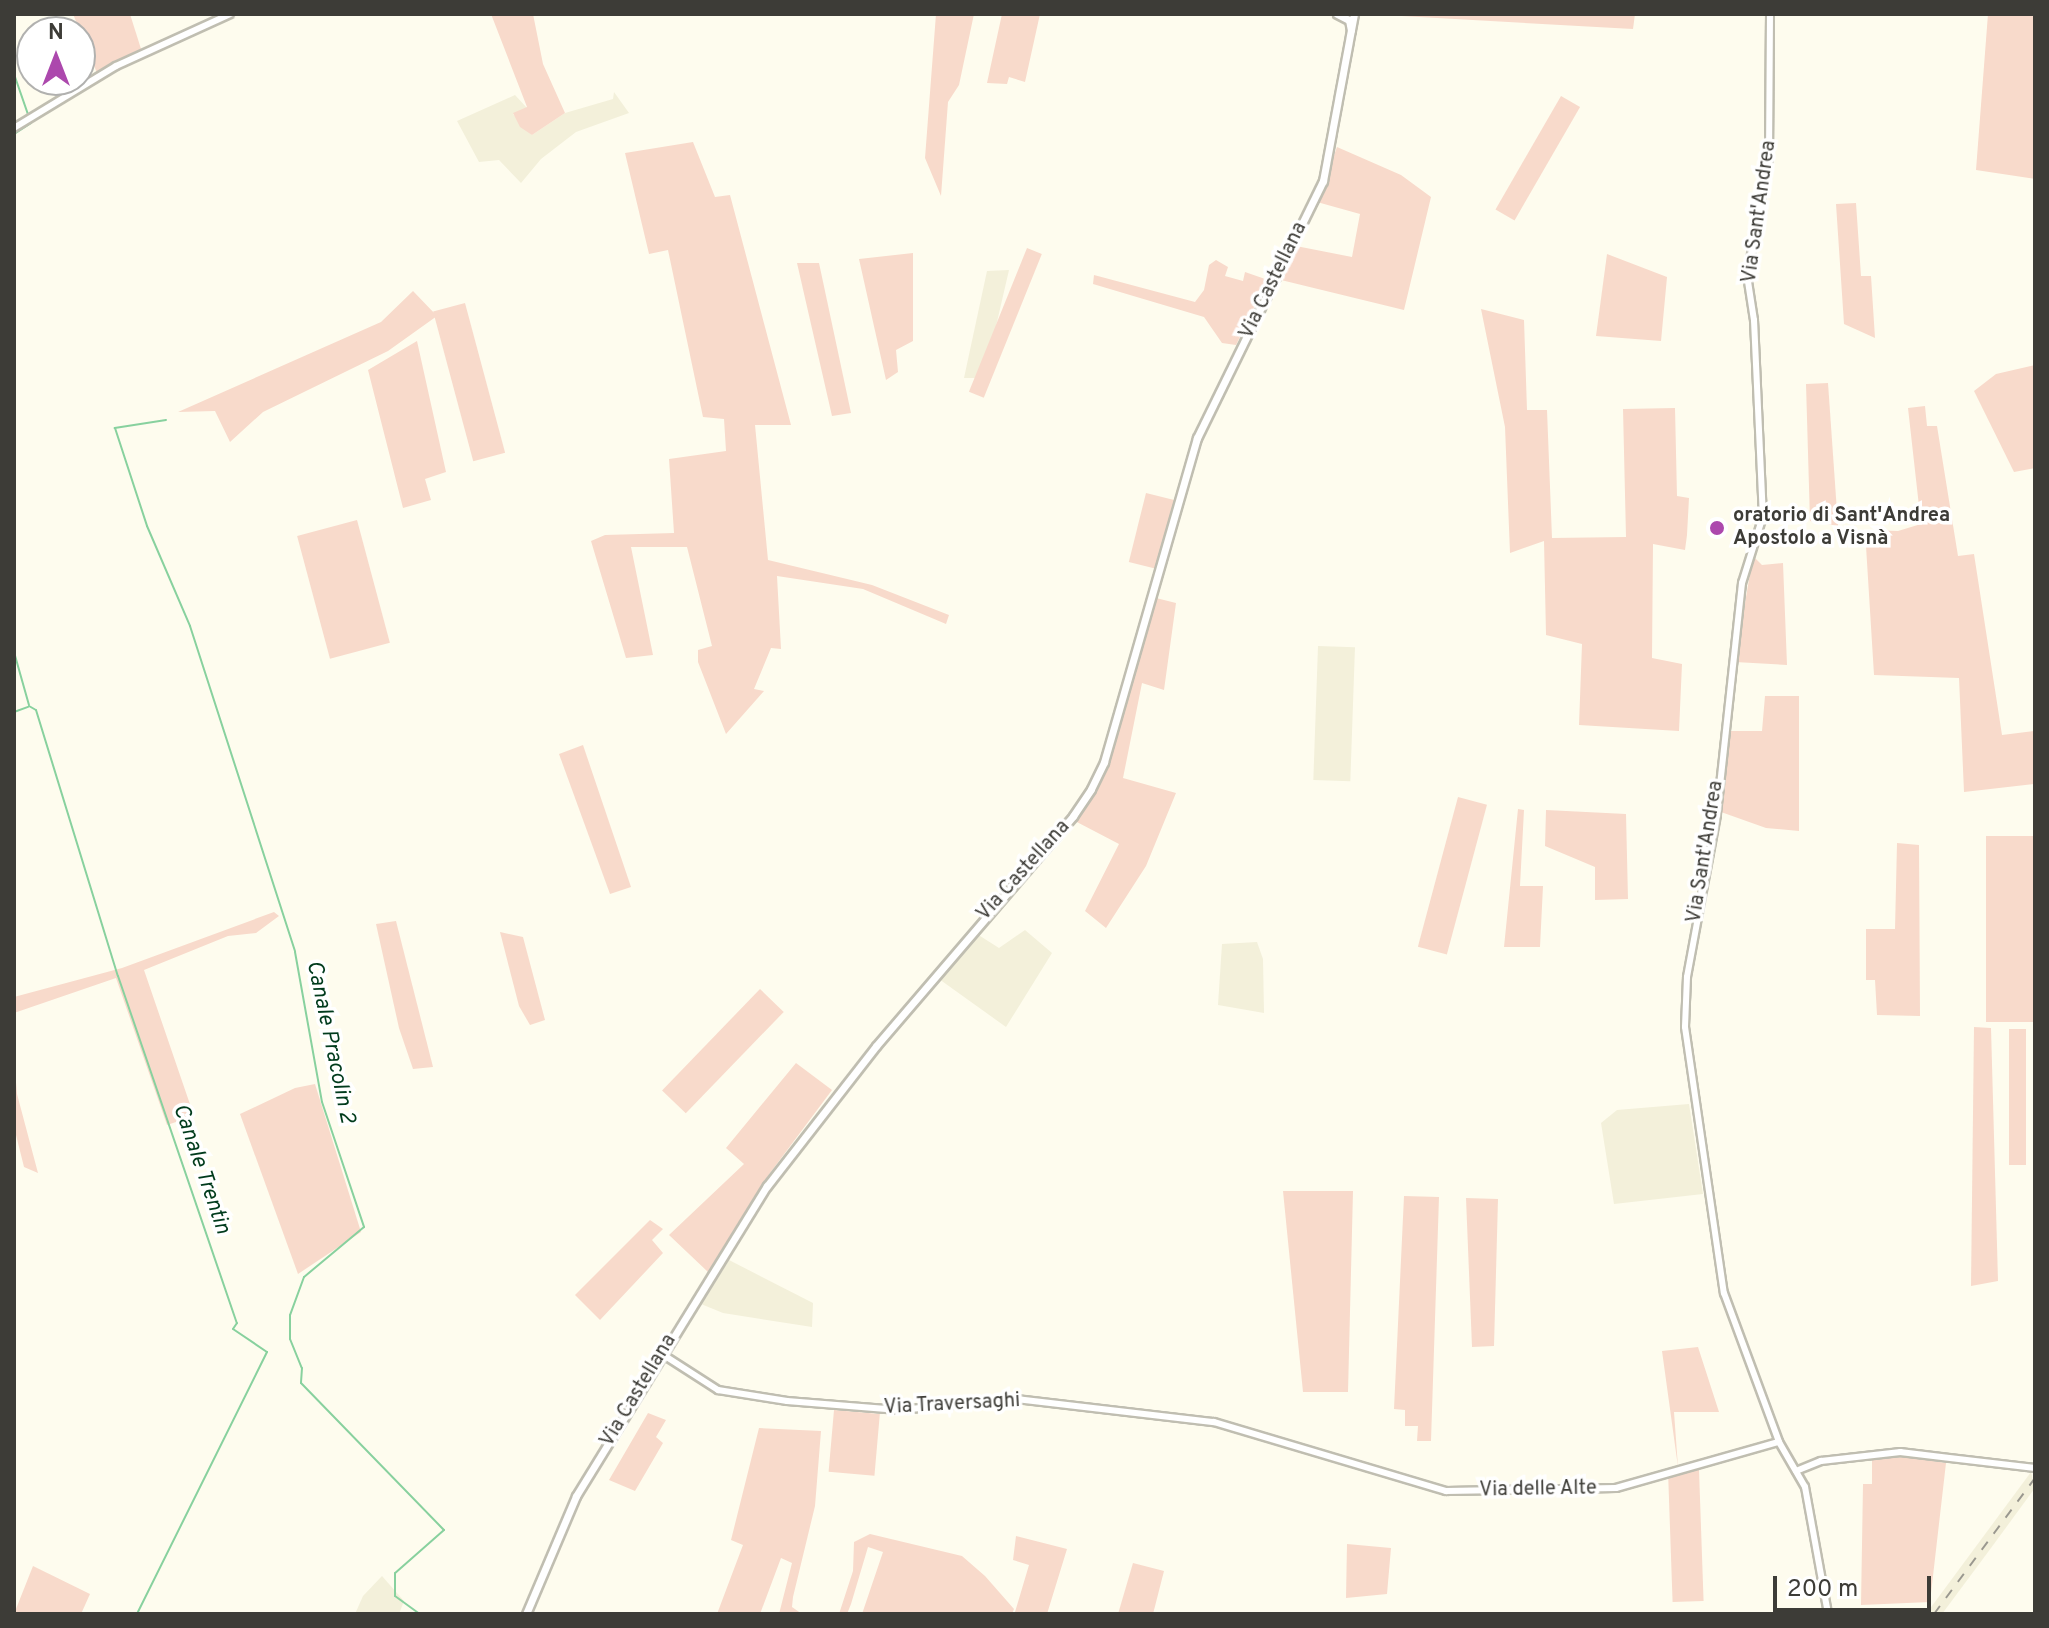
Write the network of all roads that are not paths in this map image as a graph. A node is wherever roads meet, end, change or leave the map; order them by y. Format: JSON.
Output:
{"nodes":[{"id":1,"x":230,"y":14,"type":"edge"},
{"id":2,"x":1353,"y":14,"type":"edge"},
{"id":3,"x":1770,"y":14,"type":"edge"},
{"id":4,"x":1339,"y":15,"type":"edge"},
{"id":5,"x":1350,"y":44,"type":"junction"},
{"id":6,"x":14,"y":128,"type":"edge"},
{"id":7,"x":662,"y":1354,"type":"junction"},
{"id":8,"x":1779,"y":1442,"type":"junction"},
{"id":9,"x":1297,"y":1446,"type":"joint"},
{"id":10,"x":2035,"y":1468,"type":"edge"},
{"id":11,"x":1796,"y":1471,"type":"junction"},
{"id":12,"x":526,"y":1614,"type":"edge"},
{"id":13,"x":1828,"y":1614,"type":"edge"}],
"edges":[{"from":1,"to":6,"type":"street"},
{"from":2,"to":4,"type":"main road"},
{"from":2,"to":5,"type":"main road","name":"Via Castellana"},
{"from":3,"to":8,"type":"street","name":"Via Sant'Andrea"},
{"from":4,"to":5,"type":"main road","name":"Via Castellana"},
{"from":5,"to":7,"type":"main road","name":"Via Castellana"},
{"from":7,"to":9,"type":"street","name":"Via Traversaghi"},
{"from":7,"to":12,"type":"main road","name":"Via Castellana"},
{"from":8,"to":9,"type":"street","name":"Via delle Alte"},
{"from":8,"to":11,"type":"street","name":"Via Sant'Andrea"},
{"from":10,"to":11,"type":"street"},
{"from":11,"to":13,"type":"street","name":"Via Sant'Andrea"}]}
